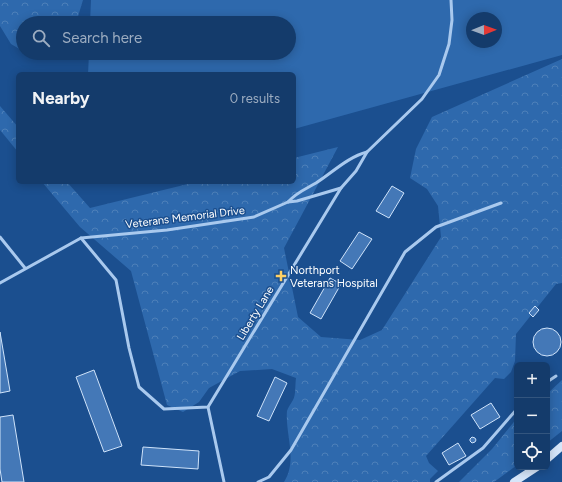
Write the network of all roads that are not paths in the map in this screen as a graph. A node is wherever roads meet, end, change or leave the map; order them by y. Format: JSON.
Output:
{"nodes":[{"id":1,"x":451,"y":0,"type":"edge"},
{"id":2,"x":367,"y":152,"type":"junction"},
{"id":3,"x":342,"y":188,"type":"junction"},
{"id":4,"x":288,"y":202,"type":"junction"},
{"id":5,"x":501,"y":203,"type":"dead end"},
{"id":6,"x":0,"y":237,"type":"edge"},
{"id":7,"x":81,"y":238,"type":"junction"},
{"id":8,"x":25,"y":268,"type":"junction"},
{"id":9,"x":0,"y":283,"type":"edge"},
{"id":10,"x":556,"y":376,"type":"dead end"},
{"id":11,"x":550,"y":380,"type":"edge"},
{"id":12,"x":208,"y":407,"type":"junction"},
{"id":13,"x":514,"y":412,"type":"edge"},
{"id":14,"x":562,"y":446,"type":"edge"},
{"id":15,"x":550,"y":456,"type":"edge"},
{"id":16,"x":532,"y":470,"type":"edge"},
{"id":17,"x":224,"y":482,"type":"edge"},
{"id":18,"x":258,"y":482,"type":"edge"},
{"id":19,"x":436,"y":482,"type":"edge"},
{"id":20,"x":514,"y":482,"type":"edge"}],
"edges":[{"from":1,"to":2,"type":"lane","name":"Veterans Memorial Drive"},
{"from":2,"to":3,"type":"lane","name":"Veterans Memorial Drive"},
{"from":2,"to":4,"type":"lane","name":"Veterans Memorial Drive"},
{"from":3,"to":4,"type":"lane","name":"Veterans Memorial Drive"},
{"from":3,"to":12,"type":"lane","name":"Liberty Lane"},
{"from":4,"to":7,"type":"lane","name":"Veterans Memorial Drive"},
{"from":5,"to":18,"type":"lane"},
{"from":6,"to":8,"type":"lane"},
{"from":7,"to":8,"type":"lane"},
{"from":7,"to":12,"type":"lane"},
{"from":8,"to":9,"type":"lane"},
{"from":10,"to":11,"type":"lane"},
{"from":12,"to":17,"type":"lane"},
{"from":13,"to":19,"type":"lane"},
{"from":14,"to":15,"type":"street"},
{"from":16,"to":20,"type":"street"}]}
